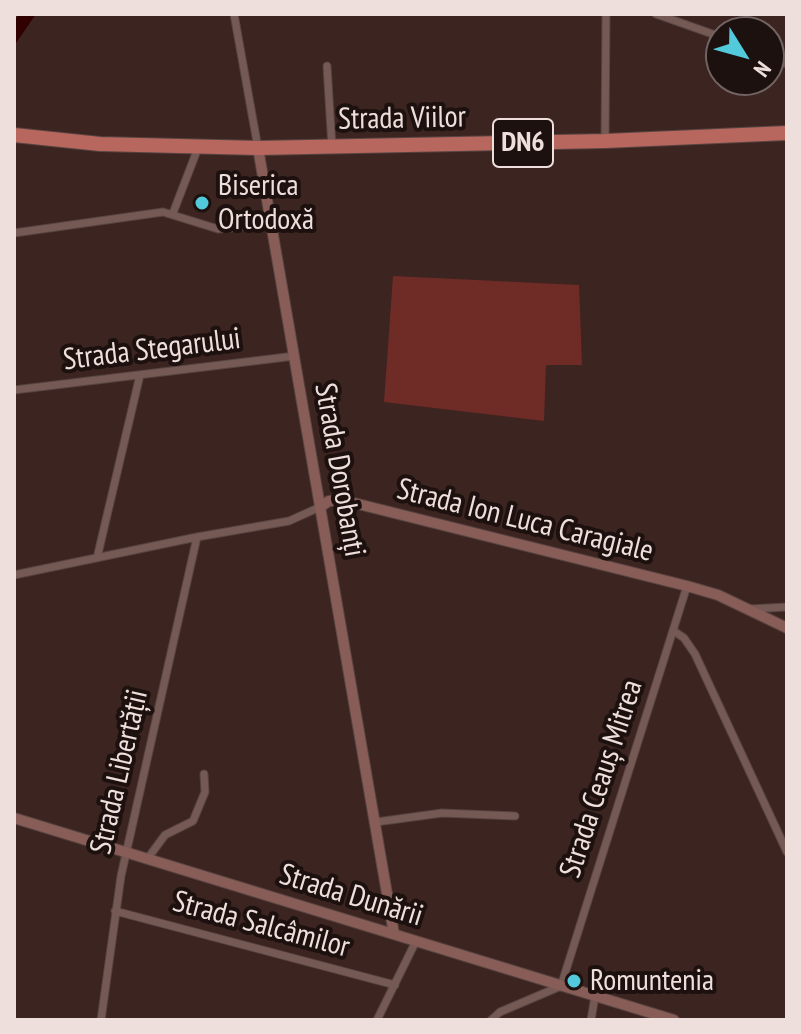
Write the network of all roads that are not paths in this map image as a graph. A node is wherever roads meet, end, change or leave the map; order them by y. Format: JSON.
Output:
{"nodes":[{"id":1,"x":234,"y":14,"type":"edge"},
{"id":2,"x":606,"y":14,"type":"edge"},
{"id":3,"x":656,"y":14,"type":"edge"},
{"id":4,"x":705,"y":31,"type":"edge"},
{"id":5,"x":327,"y":66,"type":"dead end"},
{"id":6,"x":787,"y":133,"type":"edge"},
{"id":7,"x":14,"y":135,"type":"edge"},
{"id":8,"x":605,"y":141,"type":"junction"},
{"id":9,"x":332,"y":147,"type":"junction"},
{"id":10,"x":198,"y":148,"type":"junction"},
{"id":11,"x":258,"y":148,"type":"junction"},
{"id":12,"x":173,"y":213,"type":"junction"},
{"id":13,"x":271,"y":224,"type":"junction"},
{"id":14,"x":14,"y":233,"type":"edge"},
{"id":15,"x":295,"y":356,"type":"junction"},
{"id":16,"x":140,"y":375,"type":"junction"},
{"id":17,"x":14,"y":390,"type":"edge"},
{"id":18,"x":320,"y":507,"type":"junction"},
{"id":19,"x":197,"y":537,"type":"junction"},
{"id":20,"x":97,"y":558,"type":"junction"},
{"id":21,"x":14,"y":575,"type":"edge"},
{"id":22,"x":687,"y":586,"type":"junction"},
{"id":23,"x":787,"y":607,"type":"edge"},
{"id":24,"x":749,"y":609,"type":"junction"},
{"id":25,"x":787,"y":628,"type":"edge"},
{"id":26,"x":674,"y":631,"type":"junction"},
{"id":27,"x":204,"y":774,"type":"dead end"},
{"id":28,"x":515,"y":816,"type":"dead end"},
{"id":29,"x":14,"y":818,"type":"edge"},
{"id":30,"x":376,"y":822,"type":"junction"},
{"id":31,"x":126,"y":852,"type":"junction"},
{"id":32,"x":787,"y":852,"type":"edge"},
{"id":33,"x":148,"y":858,"type":"junction"},
{"id":34,"x":115,"y":911,"type":"junction"},
{"id":35,"x":394,"y":934,"type":"junction"},
{"id":36,"x":416,"y":941,"type":"junction"},
{"id":37,"x":395,"y":985,"type":"junction"},
{"id":38,"x":561,"y":986,"type":"junction"},
{"id":39,"x":595,"y":996,"type":"junction"},
{"id":40,"x":101,"y":1020,"type":"edge"},
{"id":41,"x":377,"y":1020,"type":"edge"},
{"id":42,"x":491,"y":1020,"type":"edge"},
{"id":43,"x":591,"y":1020,"type":"edge"},
{"id":44,"x":674,"y":1020,"type":"edge"}],
"edges":[{"from":1,"to":11,"type":"street","name":"Strada Dorobanți"},
{"from":2,"to":8,"type":"street"},
{"from":3,"to":4,"type":"street"},
{"from":5,"to":9,"type":"street"},
{"from":6,"to":8,"type":"highway","name":"Strada Viilor","number":"DN6"},
{"from":7,"to":10,"type":"highway","number":"DN6"},
{"from":8,"to":9,"type":"highway","name":"Strada Viilor","number":"DN6"},
{"from":9,"to":11,"type":"highway","name":"Strada Viilor","number":"DN6"},
{"from":10,"to":11,"type":"highway","number":"DN6"},
{"from":10,"to":12,"type":"street"},
{"from":11,"to":13,"type":"street","name":"Strada Dorobanți"},
{"from":12,"to":13,"type":"street"},
{"from":12,"to":14,"type":"street"},
{"from":13,"to":15,"type":"street","name":"Strada Dorobanți"},
{"from":15,"to":16,"type":"street","name":"Strada Stegarului"},
{"from":15,"to":18,"type":"street","name":"Strada Dorobanți"},
{"from":16,"to":17,"type":"street","name":"Strada Stegarului"},
{"from":16,"to":20,"type":"street"},
{"from":18,"to":19,"type":"street","name":"Strada Ion Luca Caragiale"},
{"from":18,"to":22,"type":"street","name":"Strada Ion Luca Caragiale"},
{"from":18,"to":30,"type":"street","name":"Strada Dorobanți"},
{"from":19,"to":20,"type":"street","name":"Strada Ion Luca Caragiale"},
{"from":19,"to":31,"type":"street","name":"Strada Libertății"},
{"from":20,"to":21,"type":"street","name":"Strada Ion Luca Caragiale"},
{"from":22,"to":24,"type":"street","name":"Strada Ion Luca Caragiale"},
{"from":22,"to":26,"type":"street","name":"Strada Ceauș Mitrea"},
{"from":23,"to":24,"type":"street"},
{"from":24,"to":25,"type":"street","name":"Strada Ion Luca Caragiale"},
{"from":26,"to":32,"type":"street"},
{"from":26,"to":38,"type":"street","name":"Strada Ceauș Mitrea"},
{"from":27,"to":33,"type":"street"},
{"from":28,"to":30,"type":"street"},
{"from":29,"to":31,"type":"street","name":"Strada Dunării"},
{"from":30,"to":35,"type":"street","name":"Strada Dorobanți"},
{"from":31,"to":33,"type":"street","name":"Strada Dunării"},
{"from":31,"to":34,"type":"street","name":"Strada Libertății"},
{"from":33,"to":35,"type":"street","name":"Strada Dunării"},
{"from":34,"to":37,"type":"street","name":"Strada Salcâmilor"},
{"from":34,"to":40,"type":"street","name":"Strada Libertății"},
{"from":35,"to":36,"type":"street","name":"Strada Dunării"},
{"from":36,"to":37,"type":"street"},
{"from":36,"to":38,"type":"street","name":"Strada Dunării"},
{"from":37,"to":41,"type":"street"},
{"from":38,"to":39,"type":"street","name":"Strada Dunării"},
{"from":38,"to":42,"type":"street"},
{"from":39,"to":43,"type":"street"},
{"from":39,"to":44,"type":"street","name":"Strada Dunării"}]}
